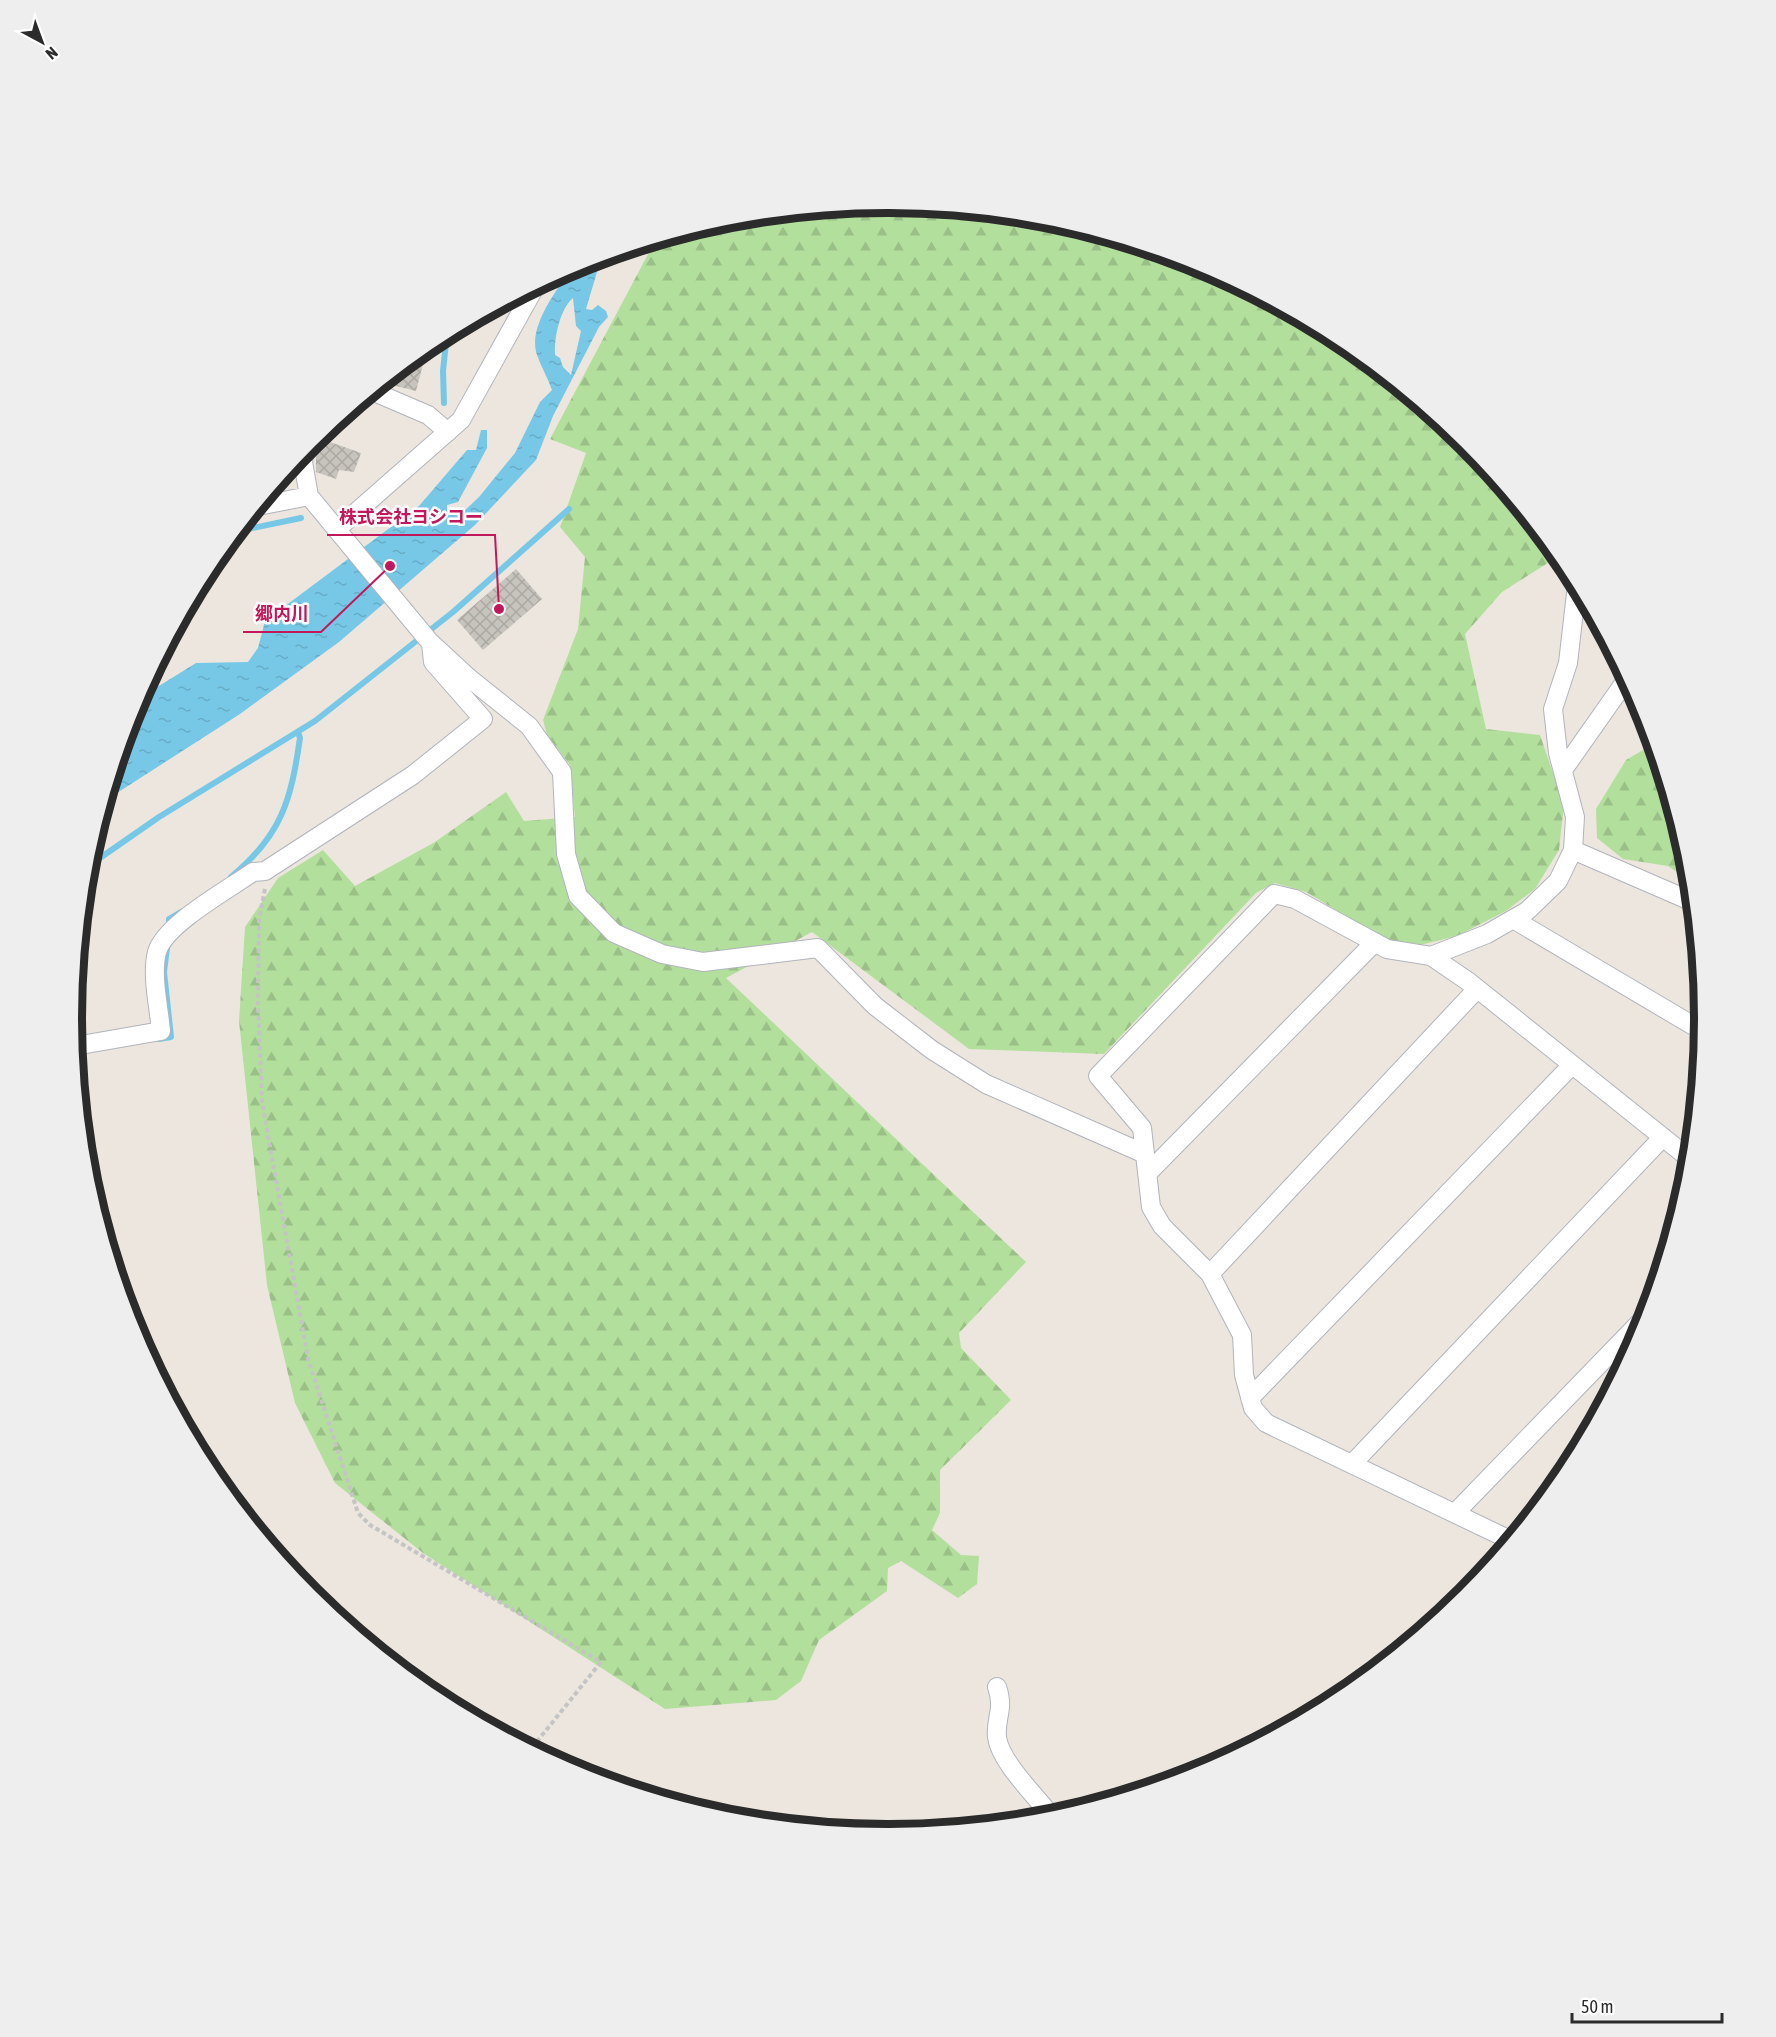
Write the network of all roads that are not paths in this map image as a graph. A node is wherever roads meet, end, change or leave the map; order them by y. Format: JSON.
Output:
{"nodes":[{"id":1,"x":529,"y":298,"type":"edge"},
{"id":2,"x":380,"y":394,"type":"edge"},
{"id":3,"x":448,"y":432,"type":"junction"},
{"id":4,"x":303,"y":464,"type":"edge"},
{"id":5,"x":309,"y":496,"type":"junction"},
{"id":6,"x":268,"y":504,"type":"edge"},
{"id":7,"x":339,"y":532,"type":"junction"},
{"id":8,"x":1575,"y":599,"type":"edge"},
{"id":9,"x":422,"y":633,"type":"junction"},
{"id":10,"x":1621,"y":687,"type":"edge"},
{"id":11,"x":1563,"y":770,"type":"junction"},
{"id":12,"x":1573,"y":850,"type":"junction"},
{"id":13,"x":1684,"y":898,"type":"edge"},
{"id":14,"x":1513,"y":920,"type":"junction"},
{"id":15,"x":1375,"y":942,"type":"junction"},
{"id":16,"x":1431,"y":956,"type":"junction"},
{"id":17,"x":1477,"y":989,"type":"junction"},
{"id":18,"x":1694,"y":1023,"type":"edge"},
{"id":19,"x":83,"y":1045,"type":"edge"},
{"id":20,"x":1572,"y":1065,"type":"junction"},
{"id":21,"x":1663,"y":1137,"type":"junction"},
{"id":22,"x":1682,"y":1153,"type":"edge"},
{"id":23,"x":1145,"y":1154,"type":"junction"},
{"id":24,"x":1147,"y":1174,"type":"junction"},
{"id":25,"x":1210,"y":1274,"type":"junction"},
{"id":26,"x":1629,"y":1334,"type":"edge"},
{"id":27,"x":1250,"y":1398,"type":"junction"},
{"id":28,"x":1352,"y":1464,"type":"junction"},
{"id":29,"x":1455,"y":1514,"type":"junction"},
{"id":30,"x":1504,"y":1537,"type":"edge"},
{"id":31,"x":997,"y":1687,"type":"dead end"},
{"id":32,"x":1046,"y":1809,"type":"edge"}],
"edges":[{"from":1,"to":3,"type":"street"},
{"from":2,"to":3,"type":"street"},
{"from":3,"to":7,"type":"street"},
{"from":4,"to":5,"type":"street"},
{"from":5,"to":6,"type":"street"},
{"from":5,"to":7,"type":"street"},
{"from":7,"to":9,"type":"street"},
{"from":8,"to":11,"type":"street"},
{"from":9,"to":19,"type":"street"},
{"from":9,"to":23,"type":"street"},
{"from":10,"to":11,"type":"street"},
{"from":11,"to":12,"type":"street"},
{"from":12,"to":13,"type":"street"},
{"from":12,"to":14,"type":"street"},
{"from":14,"to":16,"type":"street"},
{"from":14,"to":18,"type":"street"},
{"from":15,"to":16,"type":"street"},
{"from":15,"to":23,"type":"street"},
{"from":15,"to":24,"type":"street"},
{"from":16,"to":17,"type":"street"},
{"from":17,"to":20,"type":"street"},
{"from":17,"to":25,"type":"street"},
{"from":20,"to":21,"type":"street"},
{"from":20,"to":27,"type":"street"},
{"from":21,"to":22,"type":"street"},
{"from":21,"to":28,"type":"street"},
{"from":23,"to":24,"type":"street"},
{"from":24,"to":25,"type":"street"},
{"from":25,"to":27,"type":"street"},
{"from":26,"to":29,"type":"street"},
{"from":27,"to":28,"type":"street"},
{"from":28,"to":29,"type":"street"},
{"from":29,"to":30,"type":"street"},
{"from":31,"to":32,"type":"street"}]}
